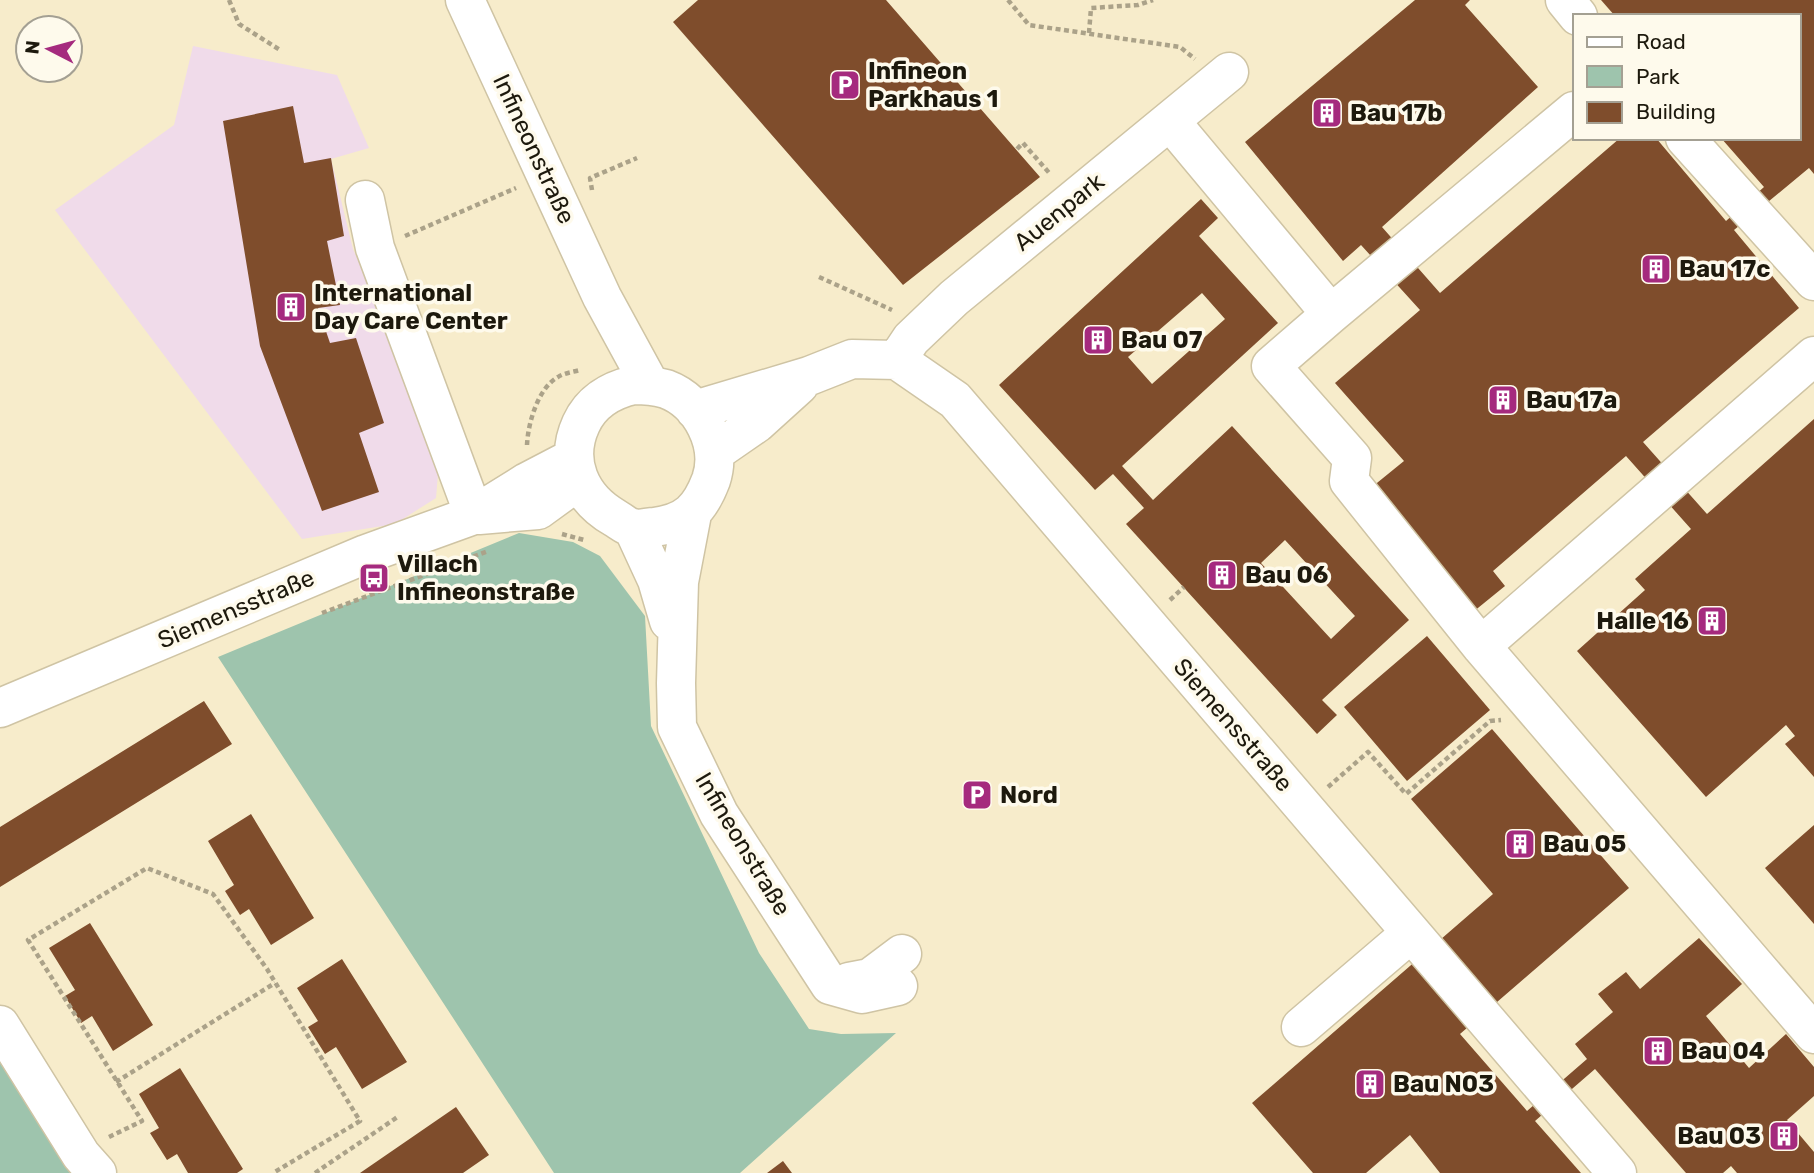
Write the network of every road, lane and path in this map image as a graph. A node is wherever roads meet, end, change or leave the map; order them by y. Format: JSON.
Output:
{"nodes":[{"id":1,"x":229,"y":0,"type":"edge"},
{"id":2,"x":465,"y":0,"type":"edge"},
{"id":3,"x":1008,"y":0,"type":"edge"},
{"id":4,"x":1153,"y":0,"type":"edge"},
{"id":5,"x":1565,"y":0,"type":"edge"},
{"id":6,"x":1576,"y":14,"type":"edge"},
{"id":7,"x":1089,"y":33,"type":"junction"},
{"id":8,"x":280,"y":50,"type":"dead end"},
{"id":9,"x":1224,"y":76,"type":"joint"},
{"id":10,"x":1573,"y":112,"type":"edge"},
{"id":11,"x":1170,"y":121,"type":"junction"},
{"id":12,"x":1687,"y":140,"type":"edge"},
{"id":13,"x":637,"y":158,"type":"dead end"},
{"id":14,"x":546,"y":175,"type":"junction"},
{"id":15,"x":365,"y":200,"type":"dead end"},
{"id":16,"x":595,"y":201,"type":"dead end"},
{"id":17,"x":407,"y":235,"type":"dead end"},
{"id":18,"x":820,"y":277,"type":"dead end"},
{"id":19,"x":1814,"y":281,"type":"edge"},
{"id":20,"x":894,"y":310,"type":"dead end"},
{"id":21,"x":1331,"y":314,"type":"junction"},
{"id":22,"x":1814,"y":356,"type":"edge"},
{"id":23,"x":897,"y":360,"type":"junction"},
{"id":24,"x":587,"y":368,"type":"dead end"},
{"id":25,"x":808,"y":376,"type":"junction"},
{"id":26,"x":635,"y":387,"type":"junction"},
{"id":27,"x":695,"y":410,"type":"junction"},
{"id":28,"x":527,"y":446,"type":"dead end"},
{"id":29,"x":715,"y":452,"type":"junction"},
{"id":30,"x":576,"y":470,"type":"junction"},
{"id":31,"x":692,"y":514,"type":"junction"},
{"id":32,"x":474,"y":515,"type":"junction"},
{"id":33,"x":633,"y":528,"type":"junction"},
{"id":34,"x":558,"y":533,"type":"dead end"},
{"id":35,"x":596,"y":544,"type":"dead end"},
{"id":36,"x":494,"y":548,"type":"dead end"},
{"id":37,"x":313,"y":616,"type":"dead end"},
{"id":38,"x":1481,"y":646,"type":"junction"},
{"id":39,"x":678,"y":653,"type":"junction"},
{"id":40,"x":0,"y":708,"type":"edge"},
{"id":41,"x":1540,"y":715,"type":"junction"},
{"id":42,"x":1341,"y":774,"type":"dead end"},
{"id":43,"x":1411,"y":933,"type":"junction"},
{"id":44,"x":900,"y":970,"type":"dead end"},
{"id":45,"x":275,"y":983,"type":"junction"},
{"id":46,"x":0,"y":1026,"type":"edge"},
{"id":47,"x":1301,"y":1027,"type":"dead end"},
{"id":48,"x":1814,"y":1034,"type":"edge"},
{"id":49,"x":116,"y":1082,"type":"junction"},
{"id":50,"x":399,"y":1116,"type":"dead end"},
{"id":51,"x":101,"y":1156,"type":"edge"},
{"id":52,"x":273,"y":1173,"type":"edge"},
{"id":53,"x":315,"y":1173,"type":"edge"},
{"id":54,"x":1617,"y":1173,"type":"edge"}],
"edges":[{"from":1,"to":8,"type":"path"},
{"from":2,"to":14,"type":"street","name":"Infineonstraße"},
{"from":3,"to":7,"type":"path"},
{"from":4,"to":7,"type":"path"},
{"from":5,"to":6,"type":"street"},
{"from":7,"to":9,"type":"path"},
{"from":9,"to":11,"type":"street","name":"Auenpark"},
{"from":10,"to":21,"type":"street"},
{"from":11,"to":21,"type":"street"},
{"from":11,"to":23,"type":"street","name":"Auenpark"},
{"from":12,"to":19,"type":"street"},
{"from":13,"to":16,"type":"path"},
{"from":14,"to":17,"type":"path"},
{"from":14,"to":26,"type":"street","name":"Infineonstraße"},
{"from":15,"to":32,"type":"street"},
{"from":18,"to":20,"type":"path"},
{"from":21,"to":38,"type":"street"},
{"from":22,"to":38,"type":"street"},
{"from":23,"to":25,"type":"street"},
{"from":23,"to":43,"type":"street","name":"Siemensstraße"},
{"from":24,"to":28,"type":"path"},
{"from":25,"to":27,"type":"street"},
{"from":25,"to":29,"type":"street"},
{"from":26,"to":27,"type":"street"},
{"from":26,"to":30,"type":"street"},
{"from":27,"to":29,"type":"street"},
{"from":29,"to":31,"type":"street"},
{"from":30,"to":32,"type":"street","name":"Siemensstraße"},
{"from":30,"to":33,"type":"street"},
{"from":31,"to":33,"type":"street"},
{"from":31,"to":39,"type":"street","name":"Infineonstraße"},
{"from":32,"to":40,"type":"street","name":"Siemensstraße"},
{"from":33,"to":39,"type":"street","name":"Infineonstraße"},
{"from":34,"to":35,"type":"path"},
{"from":36,"to":37,"type":"path"},
{"from":38,"to":41,"type":"street"},
{"from":39,"to":44,"type":"street","name":"Infineonstraße"},
{"from":41,"to":42,"type":"path"},
{"from":41,"to":48,"type":"street"},
{"from":43,"to":47,"type":"street"},
{"from":43,"to":54,"type":"street","name":"Siemensstraße"},
{"from":45,"to":49,"type":"path"},
{"from":45,"to":49,"type":"path"},
{"from":45,"to":52,"type":"path"},
{"from":46,"to":51,"type":"street"},
{"from":49,"to":51,"type":"path"},
{"from":50,"to":53,"type":"path"}]}
